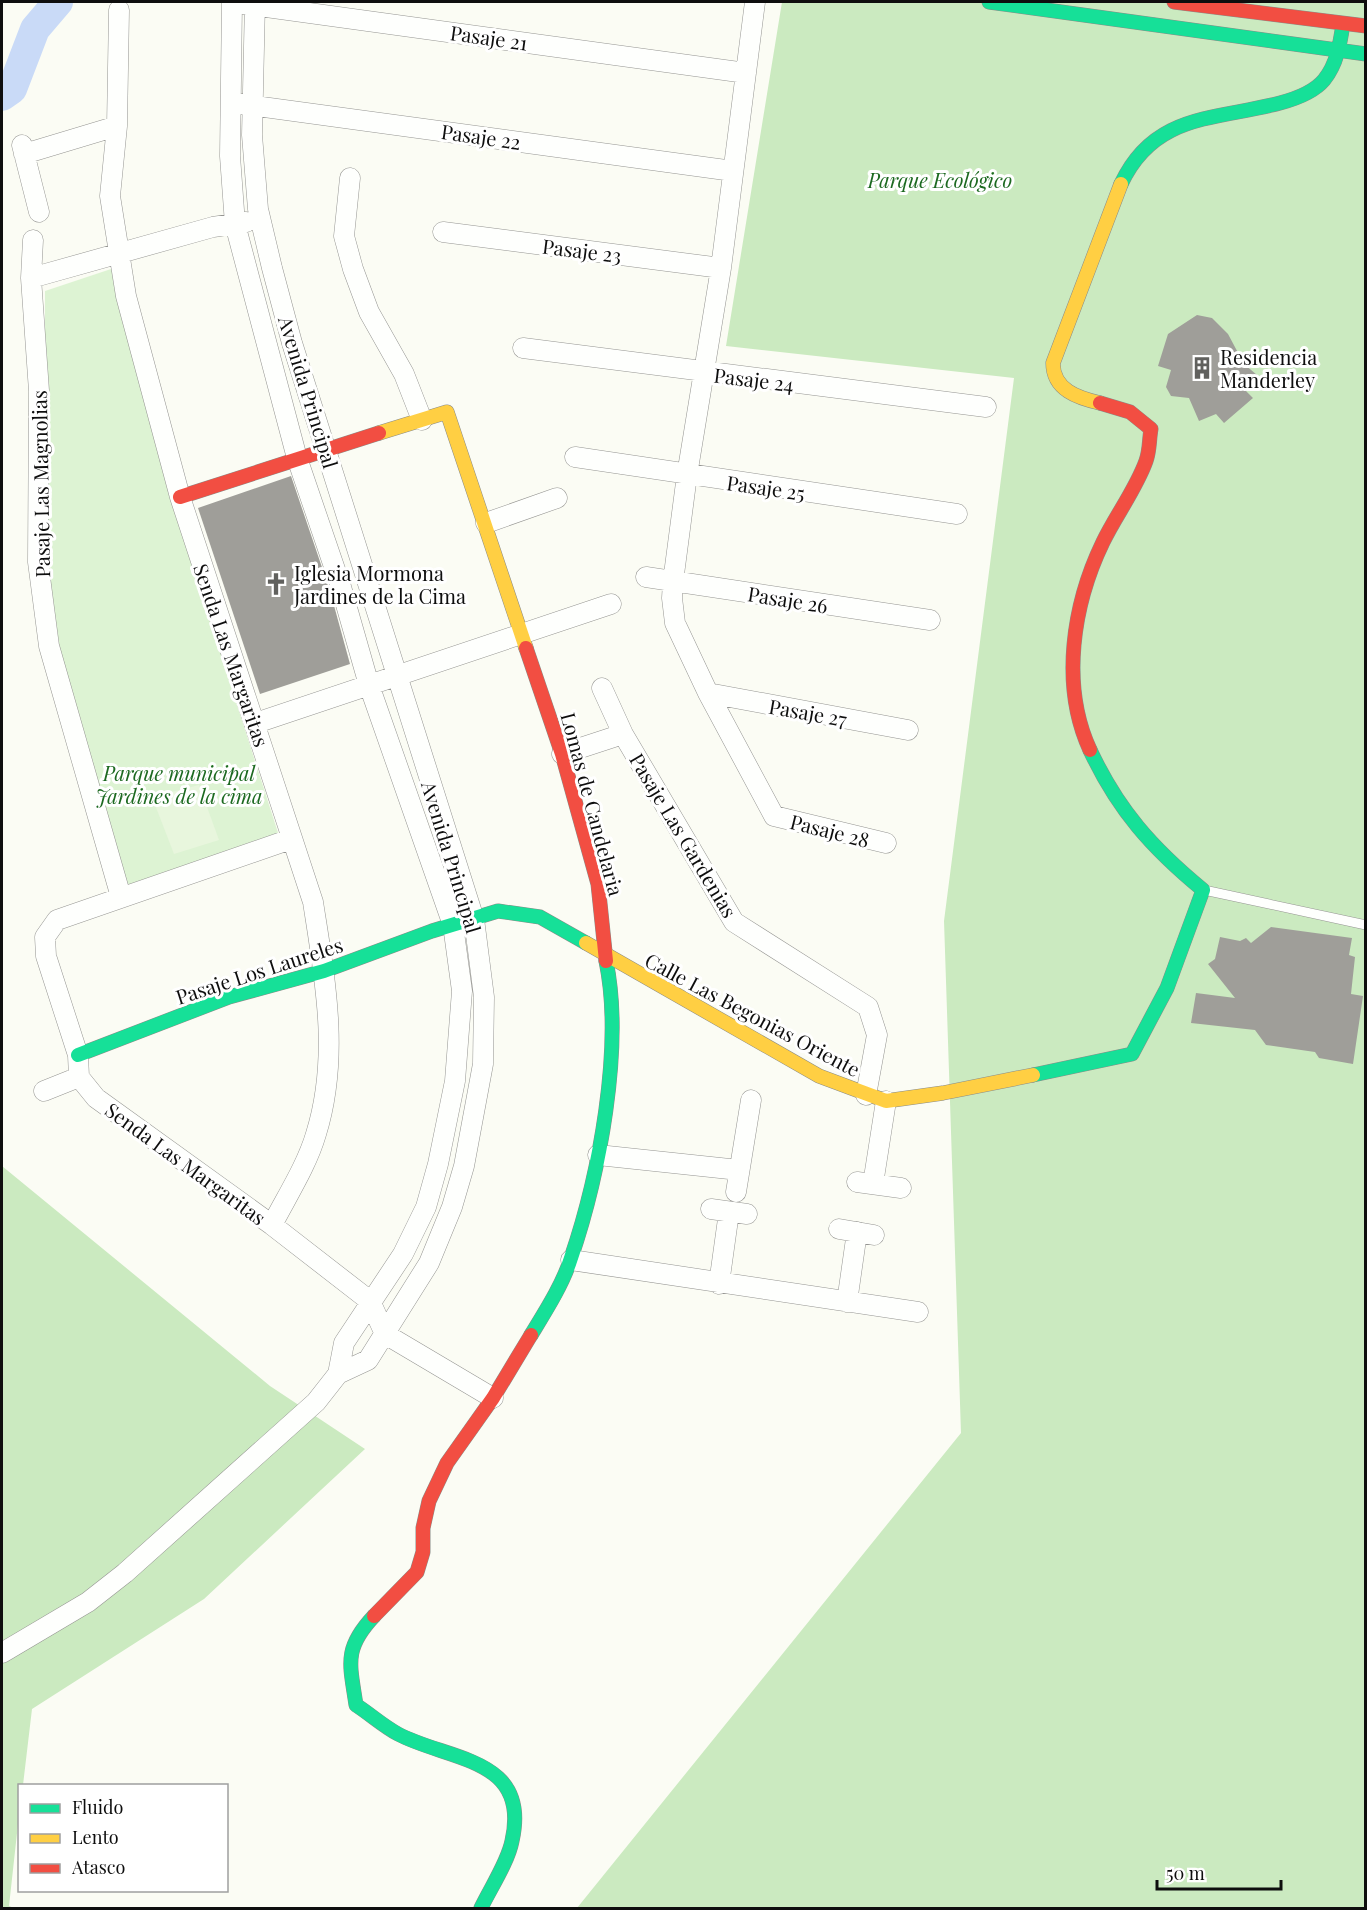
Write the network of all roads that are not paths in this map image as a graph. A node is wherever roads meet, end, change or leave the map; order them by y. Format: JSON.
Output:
{"nodes":[{"id":1,"x":232,"y":2,"type":"edge"},
{"id":2,"x":755,"y":2,"type":"edge"},
{"id":3,"x":989,"y":2,"type":"edge"},
{"id":4,"x":1174,"y":2,"type":"edge"},
{"id":5,"x":255,"y":3,"type":"edge"},
{"id":6,"x":119,"y":10,"type":"dead end"},
{"id":7,"x":1343,"y":24,"type":"junction"},
{"id":8,"x":1365,"y":26,"type":"edge"},
{"id":9,"x":1338,"y":51,"type":"junction"},
{"id":10,"x":1365,"y":54,"type":"edge"},
{"id":11,"x":746,"y":73,"type":"junction"},
{"id":12,"x":229,"y":103,"type":"junction"},
{"id":13,"x":253,"y":105,"type":"junction"},
{"id":14,"x":117,"y":126,"type":"junction"},
{"id":15,"x":733,"y":171,"type":"junction"},
{"id":16,"x":350,"y":178,"type":"dead end"},
{"id":17,"x":39,"y":212,"type":"dead end"},
{"id":18,"x":260,"y":219,"type":"junction"},
{"id":19,"x":235,"y":224,"type":"junction"},
{"id":20,"x":442,"y":232,"type":"dead end"},
{"id":21,"x":33,"y":240,"type":"dead end"},
{"id":22,"x":118,"y":255,"type":"junction"},
{"id":23,"x":721,"y":268,"type":"junction"},
{"id":24,"x":31,"y":278,"type":"junction"},
{"id":25,"x":523,"y":348,"type":"dead end"},
{"id":26,"x":704,"y":373,"type":"junction"},
{"id":27,"x":986,"y":407,"type":"dead end"},
{"id":28,"x":422,"y":420,"type":"junction"},
{"id":29,"x":327,"y":450,"type":"junction"},
{"id":30,"x":575,"y":457,"type":"dead end"},
{"id":31,"x":297,"y":458,"type":"junction"},
{"id":32,"x":687,"y":475,"type":"junction"},
{"id":33,"x":180,"y":497,"type":"junction"},
{"id":34,"x":557,"y":498,"type":"dead end"},
{"id":35,"x":957,"y":514,"type":"dead end"},
{"id":36,"x":486,"y":523,"type":"junction"},
{"id":37,"x":646,"y":577,"type":"dead end"},
{"id":38,"x":673,"y":582,"type":"junction"},
{"id":39,"x":611,"y":604,"type":"dead end"},
{"id":40,"x":930,"y":620,"type":"dead end"},
{"id":41,"x":523,"y":633,"type":"junction"},
{"id":42,"x":396,"y":676,"type":"junction"},
{"id":43,"x":369,"y":685,"type":"junction"},
{"id":44,"x":602,"y":688,"type":"dead end"},
{"id":45,"x":708,"y":693,"type":"junction"},
{"id":46,"x":256,"y":723,"type":"junction"},
{"id":47,"x":908,"y":730,"type":"dead end"},
{"id":48,"x":623,"y":734,"type":"junction"},
{"id":49,"x":562,"y":754,"type":"junction"},
{"id":50,"x":291,"y":839,"type":"junction"},
{"id":51,"x":886,"y":843,"type":"dead end"},
{"id":52,"x":1203,"y":890,"type":"junction"},
{"id":53,"x":121,"y":897,"type":"junction"},
{"id":54,"x":474,"y":920,"type":"junction"},
{"id":55,"x":453,"y":925,"type":"junction"},
{"id":56,"x":1365,"y":925,"type":"edge"},
{"id":57,"x":604,"y":954,"type":"junction"},
{"id":58,"x":324,"y":971,"type":"junction"},
{"id":59,"x":78,"y":1055,"type":"junction"},
{"id":60,"x":79,"y":1077,"type":"junction"},
{"id":61,"x":44,"y":1091,"type":"dead end"},
{"id":62,"x":866,"y":1095,"type":"junction"},
{"id":63,"x":751,"y":1100,"type":"dead end"},
{"id":64,"x":886,"y":1101,"type":"junction"},
{"id":65,"x":597,"y":1155,"type":"junction"},
{"id":66,"x":739,"y":1170,"type":"junction"},
{"id":67,"x":901,"y":1188,"type":"dead end"},
{"id":68,"x":736,"y":1192,"type":"dead end"},
{"id":69,"x":729,"y":1212,"type":"dead end"},
{"id":70,"x":272,"y":1225,"type":"junction"},
{"id":71,"x":856,"y":1232,"type":"dead end"},
{"id":72,"x":571,"y":1260,"type":"junction"},
{"id":73,"x":719,"y":1284,"type":"junction"},
{"id":74,"x":370,"y":1301,"type":"junction"},
{"id":75,"x":847,"y":1302,"type":"junction"},
{"id":76,"x":918,"y":1312,"type":"dead end"},
{"id":77,"x":385,"y":1334,"type":"junction"},
{"id":78,"x":338,"y":1374,"type":"junction"},
{"id":79,"x":493,"y":1398,"type":"junction"},
{"id":80,"x":2,"y":1653,"type":"edge"},
{"id":81,"x":481,"y":1908,"type":"edge"}],
"edges":[{"from":1,"to":5,"type":"street","name":"Pasaje 21"},
{"from":1,"to":12,"type":"street","name":"Avenida Principal"},
{"from":2,"to":11,"type":"street"},
{"from":3,"to":9,"type":"street"},
{"from":4,"to":7,"type":"street"},
{"from":5,"to":11,"type":"street","name":"Pasaje 21"},
{"from":5,"to":13,"type":"street","name":"Avenida Principal"},
{"from":6,"to":14,"type":"street","name":"Senda Las Margaritas"},
{"from":7,"to":8,"type":"street"},
{"from":7,"to":9,"type":"street"},
{"from":9,"to":10,"type":"street"},
{"from":9,"to":52,"type":"street"},
{"from":11,"to":15,"type":"street"},
{"from":12,"to":13,"type":"street","name":"Pasaje 22"},
{"from":12,"to":19,"type":"street","name":"Avenida Principal"},
{"from":13,"to":15,"type":"street","name":"Pasaje 22"},
{"from":13,"to":18,"type":"street","name":"Avenida Principal"},
{"from":14,"to":17,"type":"street"},
{"from":14,"to":22,"type":"street","name":"Senda Las Margaritas"},
{"from":15,"to":23,"type":"street"},
{"from":16,"to":28,"type":"street"},
{"from":18,"to":19,"type":"street"},
{"from":18,"to":29,"type":"street","name":"Avenida Principal"},
{"from":19,"to":22,"type":"street"},
{"from":19,"to":31,"type":"street","name":"Avenida Principal"},
{"from":20,"to":23,"type":"street","name":"Pasaje 23"},
{"from":21,"to":24,"type":"street","name":"Pasaje Las Magnolias"},
{"from":22,"to":24,"type":"street"},
{"from":22,"to":33,"type":"street","name":"Senda Las Margaritas"},
{"from":23,"to":26,"type":"street"},
{"from":24,"to":53,"type":"street","name":"Pasaje Las Magnolias"},
{"from":25,"to":26,"type":"street","name":"Pasaje 24"},
{"from":26,"to":27,"type":"street","name":"Pasaje 24"},
{"from":26,"to":32,"type":"street"},
{"from":28,"to":29,"type":"street","name":"Lomas de Candelaria"},
{"from":28,"to":36,"type":"street","name":"Lomas de Candelaria"},
{"from":29,"to":31,"type":"street","name":"Lomas de Candelaria"},
{"from":29,"to":42,"type":"street","name":"Avenida Principal"},
{"from":30,"to":32,"type":"street","name":"Pasaje 25"},
{"from":31,"to":33,"type":"street","name":"Lomas de Candelaria"},
{"from":31,"to":43,"type":"street","name":"Avenida Principal"},
{"from":32,"to":35,"type":"street","name":"Pasaje 25"},
{"from":32,"to":38,"type":"street"},
{"from":33,"to":46,"type":"street","name":"Senda Las Margaritas"},
{"from":34,"to":36,"type":"street"},
{"from":36,"to":41,"type":"street","name":"Lomas de Candelaria"},
{"from":37,"to":38,"type":"street","name":"Pasaje 26"},
{"from":38,"to":40,"type":"street","name":"Pasaje 26"},
{"from":38,"to":45,"type":"street"},
{"from":39,"to":41,"type":"street"},
{"from":41,"to":42,"type":"street"},
{"from":41,"to":49,"type":"street","name":"Lomas de Candelaria"},
{"from":42,"to":43,"type":"street"},
{"from":42,"to":54,"type":"street","name":"Avenida Principal"},
{"from":43,"to":46,"type":"street"},
{"from":43,"to":55,"type":"street","name":"Avenida Principal"},
{"from":44,"to":48,"type":"street","name":"Pasaje Las Gardenias"},
{"from":45,"to":47,"type":"street","name":"Pasaje 27"},
{"from":45,"to":51,"type":"street","name":"Pasaje 28"},
{"from":46,"to":50,"type":"street","name":"Senda Las Margaritas"},
{"from":48,"to":49,"type":"street"},
{"from":48,"to":62,"type":"street","name":"Pasaje Las Gardenias"},
{"from":49,"to":57,"type":"street","name":"Lomas de Candelaria"},
{"from":50,"to":53,"type":"street"},
{"from":50,"to":58,"type":"street","name":"Senda Las Margaritas"},
{"from":52,"to":56,"type":"lane"},
{"from":52,"to":64,"type":"street","name":"Calle Las Begonias Oriente"},
{"from":53,"to":59,"type":"street"},
{"from":54,"to":55,"type":"street","name":"Calle Las Begonias Oriente"},
{"from":54,"to":57,"type":"street","name":"Calle Las Begonias Oriente"},
{"from":54,"to":77,"type":"street","name":"Avenida Principal"},
{"from":55,"to":58,"type":"street","name":"Pasaje Los Laureles"},
{"from":55,"to":74,"type":"street","name":"Avenida Principal"},
{"from":57,"to":62,"type":"street","name":"Calle Las Begonias Oriente"},
{"from":57,"to":65,"type":"street","name":"Lomas de Candelaria"},
{"from":58,"to":59,"type":"street","name":"Pasaje Los Laureles"},
{"from":58,"to":70,"type":"street","name":"Senda Las Margaritas"},
{"from":59,"to":60,"type":"street"},
{"from":60,"to":61,"type":"street"},
{"from":60,"to":70,"type":"street","name":"Senda Las Margaritas"},
{"from":62,"to":64,"type":"street","name":"Calle Las Begonias Oriente"},
{"from":63,"to":66,"type":"street"},
{"from":64,"to":67,"type":"street"},
{"from":65,"to":66,"type":"street"},
{"from":65,"to":72,"type":"street","name":"Lomas de Candelaria"},
{"from":66,"to":68,"type":"street"},
{"from":69,"to":73,"type":"street"},
{"from":70,"to":74,"type":"street"},
{"from":71,"to":75,"type":"street"},
{"from":72,"to":73,"type":"street"},
{"from":72,"to":79,"type":"street","name":"Lomas de Candelaria"},
{"from":73,"to":75,"type":"street"},
{"from":74,"to":77,"type":"street"},
{"from":74,"to":78,"type":"street","name":"Avenida Principal"},
{"from":75,"to":76,"type":"street"},
{"from":77,"to":78,"type":"street","name":"Avenida Principal"},
{"from":77,"to":79,"type":"street"},
{"from":78,"to":80,"type":"street"},
{"from":79,"to":81,"type":"street","name":"Lomas de Candelaria"}]}
